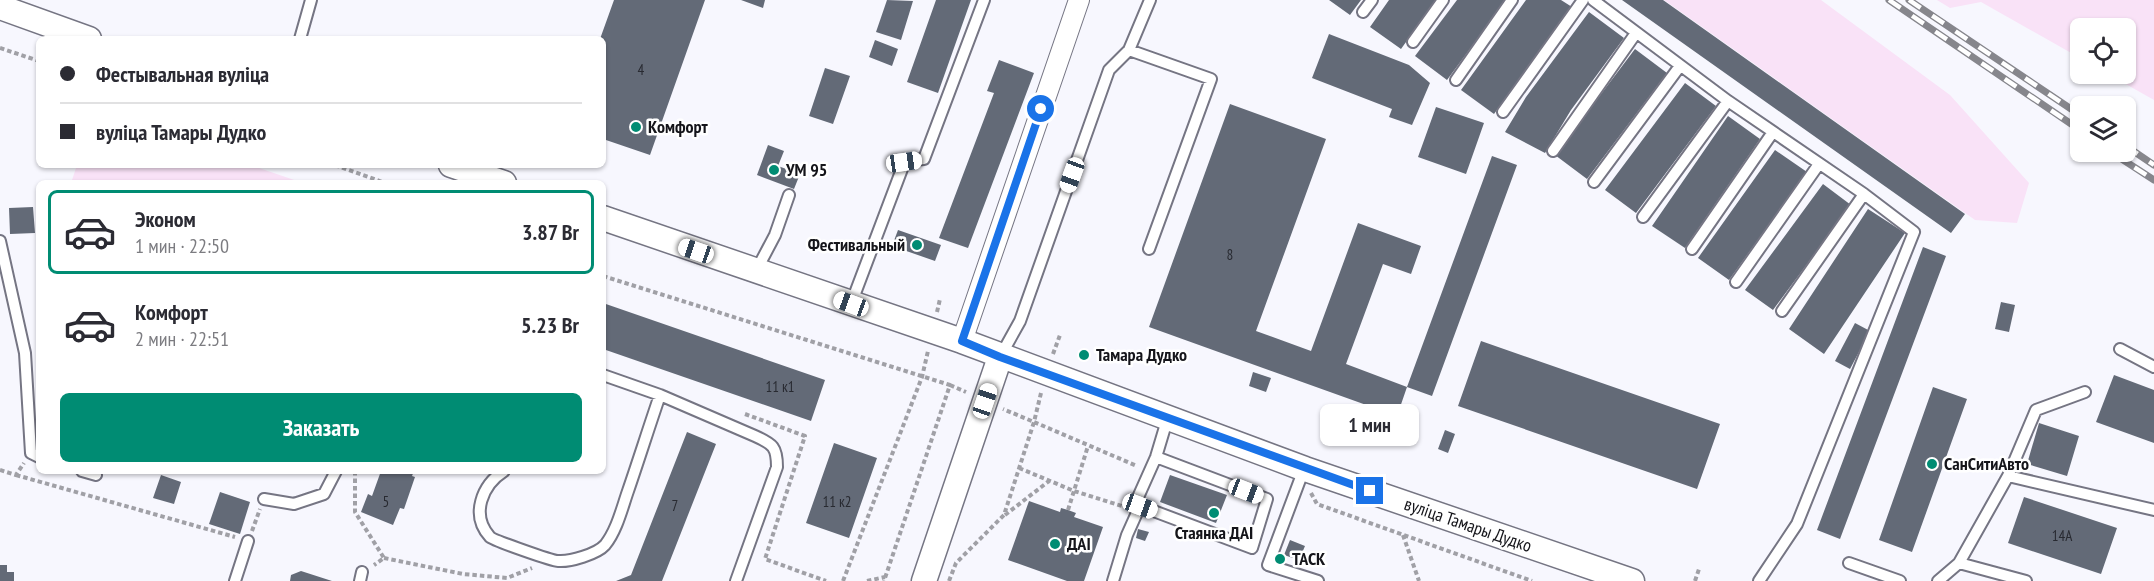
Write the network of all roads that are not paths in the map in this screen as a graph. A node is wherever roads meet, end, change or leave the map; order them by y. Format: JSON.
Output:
{"nodes":[{"id":1,"x":311,"y":0,"type":"edge"},
{"id":2,"x":984,"y":0,"type":"edge"},
{"id":3,"x":1079,"y":0,"type":"edge"},
{"id":4,"x":1149,"y":0,"type":"edge"},
{"id":5,"x":1372,"y":0,"type":"edge"},
{"id":6,"x":1443,"y":0,"type":"edge"},
{"id":7,"x":1512,"y":0,"type":"edge"},
{"id":8,"x":1583,"y":0,"type":"edge"},
{"id":9,"x":1593,"y":0,"type":"edge"},
{"id":10,"x":8,"y":6,"type":"edge"},
{"id":11,"x":1363,"y":12,"type":"dead end"},
{"id":12,"x":1636,"y":33,"type":"junction"},
{"id":13,"x":82,"y":36,"type":"edge"},
{"id":14,"x":301,"y":36,"type":"edge"},
{"id":15,"x":1413,"y":42,"type":"dead end"},
{"id":16,"x":1129,"y":50,"type":"junction"},
{"id":17,"x":1680,"y":66,"type":"junction"},
{"id":18,"x":1456,"y":80,"type":"dead end"},
{"id":19,"x":1728,"y":101,"type":"junction"},
{"id":20,"x":1503,"y":112,"type":"dead end"},
{"id":21,"x":1773,"y":132,"type":"junction"},
{"id":22,"x":1553,"y":151,"type":"dead end"},
{"id":23,"x":1819,"y":164,"type":"junction"},
{"id":24,"x":460,"y":168,"type":"edge"},
{"id":25,"x":495,"y":180,"type":"edge"},
{"id":26,"x":1594,"y":182,"type":"dead end"},
{"id":27,"x":1864,"y":194,"type":"junction"},
{"id":28,"x":789,"y":195,"type":"dead end"},
{"id":29,"x":1643,"y":217,"type":"dead end"},
{"id":30,"x":606,"y":219,"type":"edge"},
{"id":31,"x":0,"y":241,"type":"edge"},
{"id":32,"x":1149,"y":249,"type":"dead end"},
{"id":33,"x":1692,"y":249,"type":"dead end"},
{"id":34,"x":756,"y":271,"type":"junction"},
{"id":35,"x":1736,"y":282,"type":"dead end"},
{"id":36,"x":851,"y":304,"type":"junction"},
{"id":37,"x":1782,"y":312,"type":"dead end"},
{"id":38,"x":962,"y":341,"type":"junction"},
{"id":39,"x":2120,"y":349,"type":"dead end"},
{"id":40,"x":1000,"y":357,"type":"junction"},
{"id":41,"x":2154,"y":367,"type":"edge"},
{"id":42,"x":606,"y":376,"type":"edge"},
{"id":43,"x":2085,"y":392,"type":"dead end"},
{"id":44,"x":660,"y":395,"type":"junction"},
{"id":45,"x":1168,"y":417,"type":"junction"},
{"id":46,"x":35,"y":455,"type":"edge"},
{"id":47,"x":1156,"y":457,"type":"junction"},
{"id":48,"x":92,"y":474,"type":"edge"},
{"id":49,"x":334,"y":474,"type":"edge"},
{"id":50,"x":500,"y":474,"type":"edge"},
{"id":51,"x":96,"y":475,"type":"dead end"},
{"id":52,"x":2008,"y":476,"type":"junction"},
{"id":53,"x":1301,"y":478,"type":"junction"},
{"id":54,"x":264,"y":499,"type":"road end"},
{"id":55,"x":1138,"y":505,"type":"junction"},
{"id":56,"x":2154,"y":510,"type":"edge"},
{"id":57,"x":248,"y":541,"type":"road end"},
{"id":58,"x":1849,"y":563,"type":"dead end"},
{"id":59,"x":1959,"y":563,"type":"junction"},
{"id":60,"x":1297,"y":578,"type":"edge"},
{"id":61,"x":235,"y":581,"type":"edge"},
{"id":62,"x":736,"y":581,"type":"edge"},
{"id":63,"x":924,"y":581,"type":"edge"},
{"id":64,"x":1113,"y":581,"type":"edge"},
{"id":65,"x":1318,"y":581,"type":"edge"},
{"id":66,"x":1632,"y":581,"type":"edge"},
{"id":67,"x":1759,"y":581,"type":"edge"},
{"id":68,"x":1900,"y":581,"type":"edge"},
{"id":69,"x":1938,"y":581,"type":"edge"},
{"id":70,"x":2026,"y":581,"type":"edge"}],
"edges":[{"from":1,"to":14,"type":"lane"},
{"from":2,"to":36,"type":"lane"},
{"from":3,"to":38,"type":"street"},
{"from":4,"to":16,"type":"lane"},
{"from":5,"to":11,"type":"lane"},
{"from":6,"to":15,"type":"lane"},
{"from":7,"to":18,"type":"lane"},
{"from":8,"to":20,"type":"lane"},
{"from":9,"to":12,"type":"lane"},
{"from":10,"to":13,"type":"street"},
{"from":12,"to":17,"type":"lane"},
{"from":12,"to":22,"type":"lane"},
{"from":16,"to":32,"type":"lane"},
{"from":16,"to":40,"type":"lane"},
{"from":17,"to":19,"type":"lane"},
{"from":17,"to":26,"type":"lane"},
{"from":19,"to":21,"type":"lane"},
{"from":19,"to":29,"type":"lane"},
{"from":21,"to":23,"type":"lane"},
{"from":21,"to":33,"type":"lane"},
{"from":23,"to":27,"type":"lane"},
{"from":23,"to":35,"type":"lane"},
{"from":24,"to":25,"type":"street"},
{"from":27,"to":37,"type":"lane"},
{"from":27,"to":67,"type":"lane"},
{"from":28,"to":34,"type":"lane"},
{"from":30,"to":34,"type":"street","name":"вуліца Тамары Дудко"},
{"from":31,"to":46,"type":"lane"},
{"from":34,"to":36,"type":"street","name":"вуліца Тамары Дудко"},
{"from":36,"to":38,"type":"street","name":"вуліца Тамары Дудко"},
{"from":38,"to":40,"type":"street","name":"вуліца Тамары Дудко"},
{"from":39,"to":41,"type":"lane"},
{"from":40,"to":45,"type":"street","name":"вуліца Тамары Дудко"},
{"from":40,"to":63,"type":"street"},
{"from":42,"to":44,"type":"lane"},
{"from":43,"to":52,"type":"lane"},
{"from":44,"to":50,"type":"lane"},
{"from":44,"to":62,"type":"lane"},
{"from":45,"to":47,"type":"lane"},
{"from":45,"to":53,"type":"street","name":"вуліца Тамары Дудко"},
{"from":47,"to":55,"type":"lane"},
{"from":47,"to":55,"type":"lane"},
{"from":48,"to":51,"type":"lane"},
{"from":49,"to":54,"type":"lane"},
{"from":52,"to":56,"type":"lane"},
{"from":52,"to":59,"type":"lane"},
{"from":53,"to":60,"type":"lane"},
{"from":53,"to":66,"type":"street","name":"вуліца Тамары Дудко"},
{"from":55,"to":64,"type":"lane"},
{"from":57,"to":61,"type":"lane"},
{"from":58,"to":68,"type":"lane"},
{"from":59,"to":69,"type":"lane"},
{"from":59,"to":70,"type":"lane"},
{"from":60,"to":65,"type":"lane"}]}
